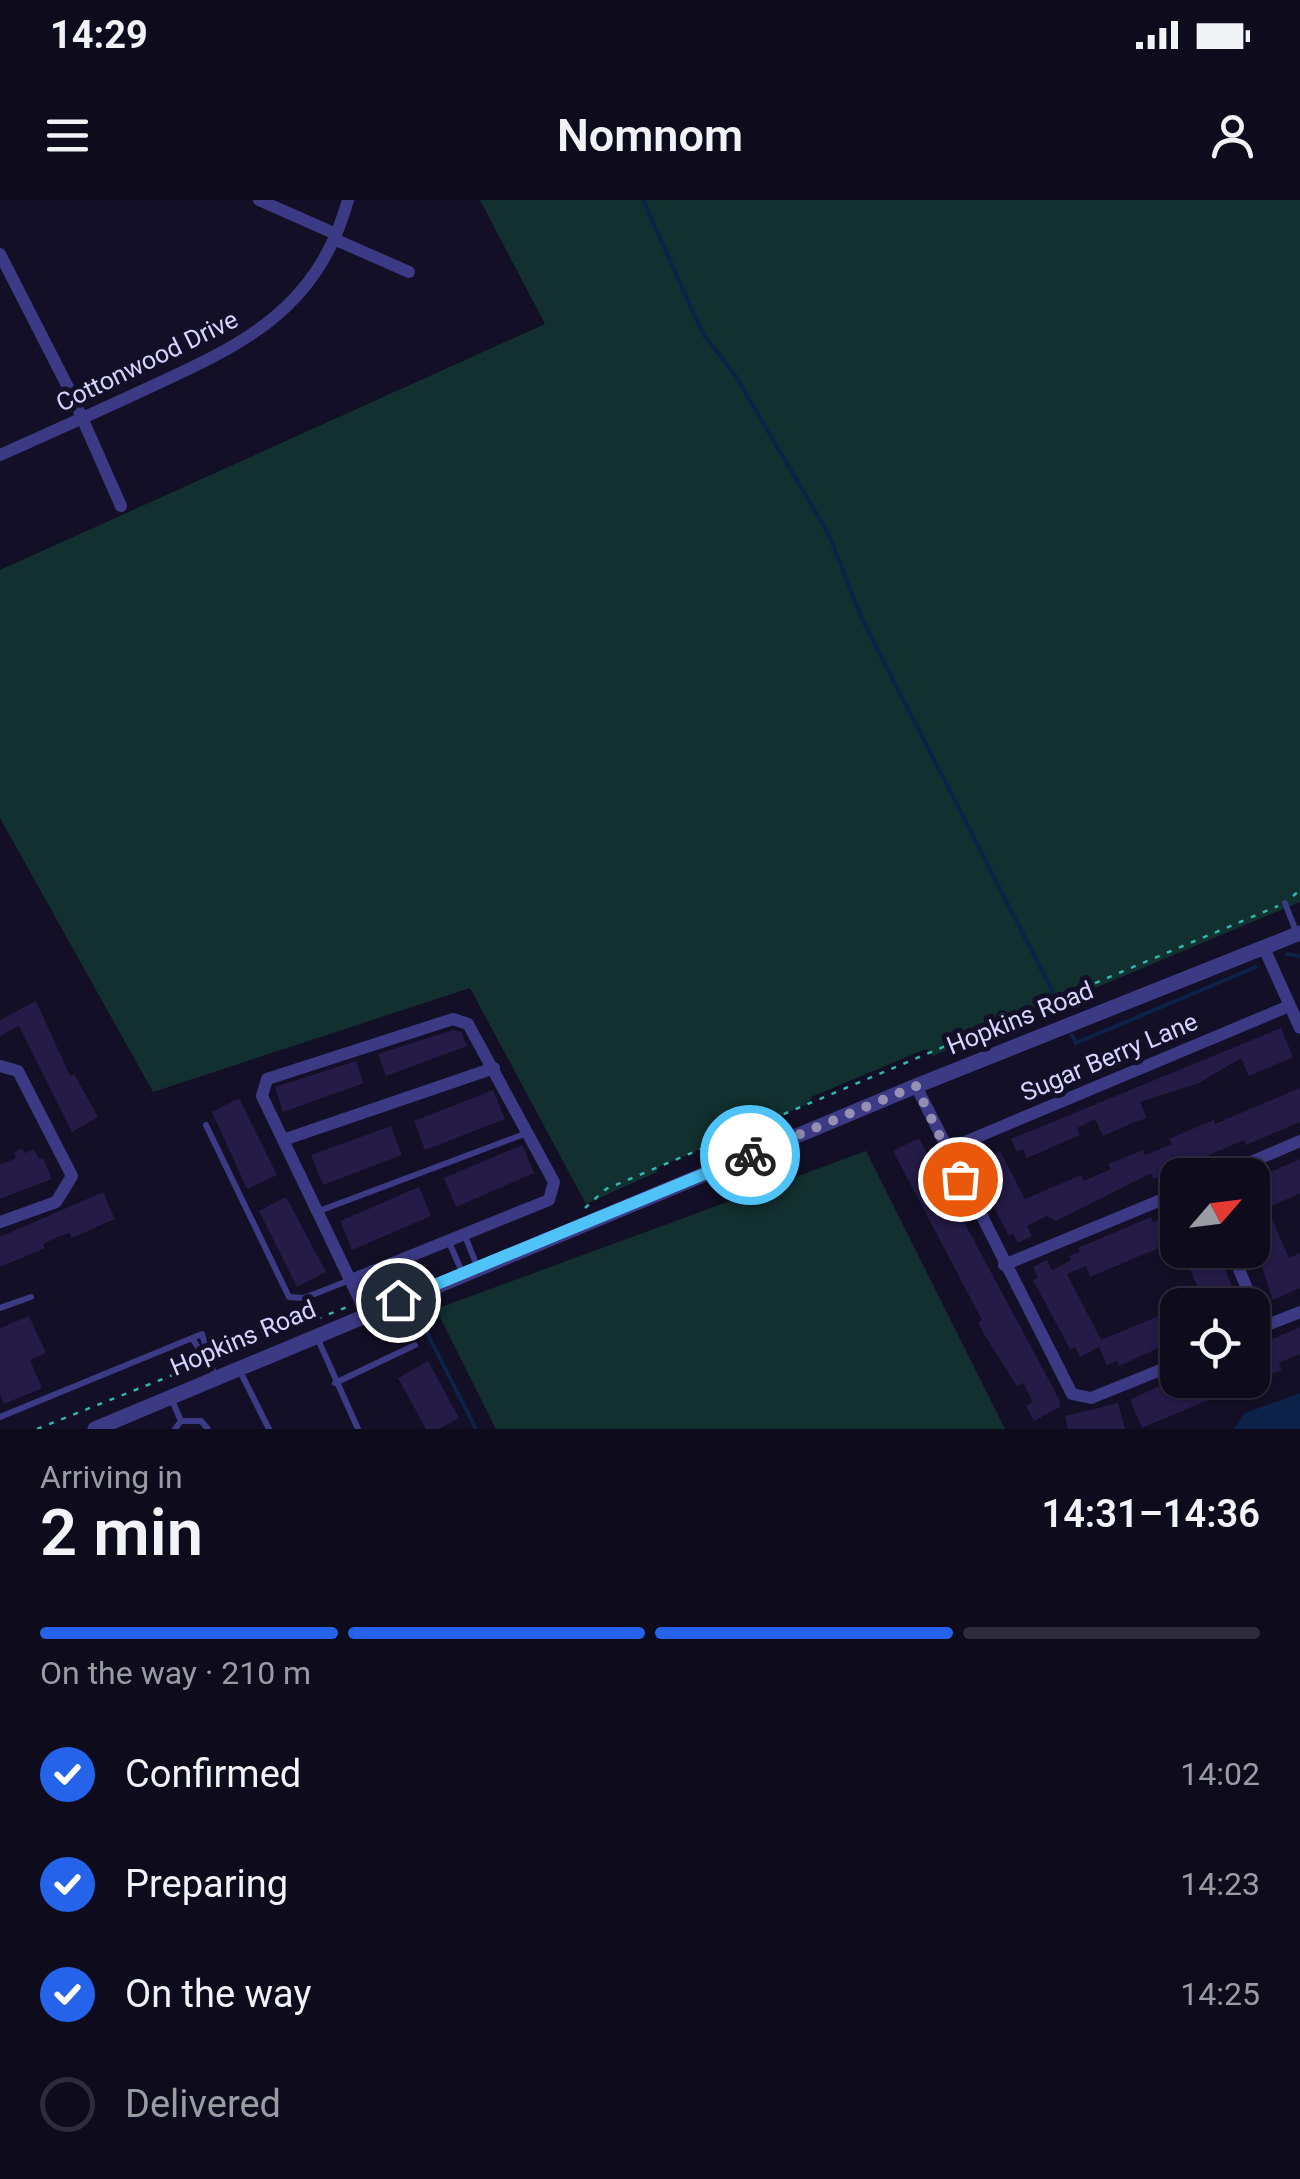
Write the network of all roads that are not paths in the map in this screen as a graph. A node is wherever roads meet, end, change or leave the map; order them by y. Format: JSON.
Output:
{"nodes":[{"id":1,"x":259,"y":200,"type":"edge"},
{"id":2,"x":348,"y":200,"type":"edge"},
{"id":3,"x":335,"y":237,"type":"junction"},
{"id":4,"x":0,"y":254,"type":"edge"},
{"id":5,"x":409,"y":272,"type":"dead end"},
{"id":6,"x":82,"y":418,"type":"junction"},
{"id":7,"x":0,"y":455,"type":"edge"},
{"id":8,"x":122,"y":506,"type":"dead end"},
{"id":9,"x":1285,"y":902,"type":"road end"},
{"id":10,"x":1299,"y":933,"type":"edge"},
{"id":11,"x":1264,"y":948,"type":"junction"},
{"id":12,"x":1289,"y":1006,"type":"junction"},
{"id":13,"x":1300,"y":1028,"type":"edge"},
{"id":14,"x":0,"y":1066,"type":"edge"},
{"id":15,"x":494,"y":1068,"type":"junction"},
{"id":16,"x":916,"y":1086,"type":"junction"},
{"id":17,"x":206,"y":1125,"type":"dead end"},
{"id":18,"x":528,"y":1133,"type":"junction"},
{"id":19,"x":284,"y":1140,"type":"junction"},
{"id":20,"x":1300,"y":1141,"type":"edge"},
{"id":21,"x":946,"y":1150,"type":"junction"},
{"id":22,"x":1260,"y":1158,"type":"edge"},
{"id":23,"x":1160,"y":1201,"type":"edge"},
{"id":24,"x":319,"y":1212,"type":"junction"},
{"id":25,"x":0,"y":1222,"type":"edge"},
{"id":26,"x":464,"y":1235,"type":"junction"},
{"id":27,"x":448,"y":1241,"type":"junction"},
{"id":28,"x":1004,"y":1266,"type":"junction"},
{"id":29,"x":470,"y":1270,"type":"junction"},
{"id":30,"x":351,"y":1280,"type":"junction"},
{"id":31,"x":31,"y":1297,"type":"dead end"},
{"id":32,"x":364,"y":1307,"type":"junction"},
{"id":33,"x":0,"y":1308,"type":"edge"},
{"id":34,"x":1300,"y":1312,"type":"edge"},
{"id":35,"x":1270,"y":1324,"type":"edge"},
{"id":36,"x":316,"y":1334,"type":"junction"},
{"id":37,"x":192,"y":1338,"type":"junction"},
{"id":38,"x":415,"y":1345,"type":"dead end"},
{"id":39,"x":211,"y":1367,"type":"junction"},
{"id":40,"x":238,"y":1368,"type":"junction"},
{"id":41,"x":1160,"y":1369,"type":"edge"},
{"id":42,"x":335,"y":1384,"type":"junction"},
{"id":43,"x":171,"y":1396,"type":"junction"},
{"id":44,"x":0,"y":1417,"type":"edge"},
{"id":45,"x":181,"y":1421,"type":"junction"},
{"id":46,"x":95,"y":1429,"type":"edge"},
{"id":47,"x":175,"y":1429,"type":"edge"},
{"id":48,"x":208,"y":1429,"type":"edge"},
{"id":49,"x":269,"y":1429,"type":"edge"},
{"id":50,"x":358,"y":1429,"type":"edge"}],
"edges":[{"from":1,"to":3,"type":"street"},
{"from":2,"to":3,"type":"street","name":"Cottonwood Drive"},
{"from":3,"to":5,"type":"street"},
{"from":3,"to":6,"type":"street","name":"Cottonwood Drive"},
{"from":4,"to":6,"type":"street"},
{"from":6,"to":7,"type":"street","name":"Cottonwood Drive"},
{"from":6,"to":8,"type":"street"},
{"from":9,"to":10,"type":"lane"},
{"from":10,"to":11,"type":"street","name":"Hopkins Road"},
{"from":11,"to":12,"type":"street"},
{"from":11,"to":16,"type":"street","name":"Hopkins Road"},
{"from":12,"to":13,"type":"street"},
{"from":12,"to":21,"type":"street","name":"Sugar Berry Lane"},
{"from":14,"to":25,"type":"street"},
{"from":15,"to":18,"type":"street"},
{"from":15,"to":19,"type":"street"},
{"from":15,"to":19,"type":"street"},
{"from":16,"to":21,"type":"street"},
{"from":16,"to":29,"type":"street","name":"Hopkins Road"},
{"from":17,"to":30,"type":"lane"},
{"from":18,"to":24,"type":"lane"},
{"from":18,"to":26,"type":"street"},
{"from":19,"to":24,"type":"street"},
{"from":20,"to":22,"type":"street"},
{"from":21,"to":28,"type":"street"},
{"from":23,"to":28,"type":"street"},
{"from":24,"to":30,"type":"street"},
{"from":26,"to":27,"type":"street"},
{"from":26,"to":29,"type":"lane"},
{"from":27,"to":29,"type":"lane"},
{"from":27,"to":30,"type":"street"},
{"from":28,"to":41,"type":"street"},
{"from":29,"to":32,"type":"street","name":"Hopkins Road"},
{"from":30,"to":32,"type":"street"},
{"from":31,"to":33,"type":"lane"},
{"from":32,"to":36,"type":"street","name":"Hopkins Road"},
{"from":34,"to":35,"type":"street"},
{"from":36,"to":40,"type":"street","name":"Hopkins Road"},
{"from":36,"to":42,"type":"lane"},
{"from":37,"to":39,"type":"lane"},
{"from":37,"to":39,"type":"lane"},
{"from":37,"to":44,"type":"lane"},
{"from":38,"to":42,"type":"lane"},
{"from":39,"to":40,"type":"street","name":"Hopkins Road"},
{"from":39,"to":43,"type":"street","name":"Hopkins Road"},
{"from":40,"to":49,"type":"lane"},
{"from":42,"to":50,"type":"lane"},
{"from":43,"to":45,"type":"lane"},
{"from":43,"to":46,"type":"street","name":"Hopkins Road"},
{"from":45,"to":47,"type":"lane"},
{"from":45,"to":48,"type":"lane"}]}
